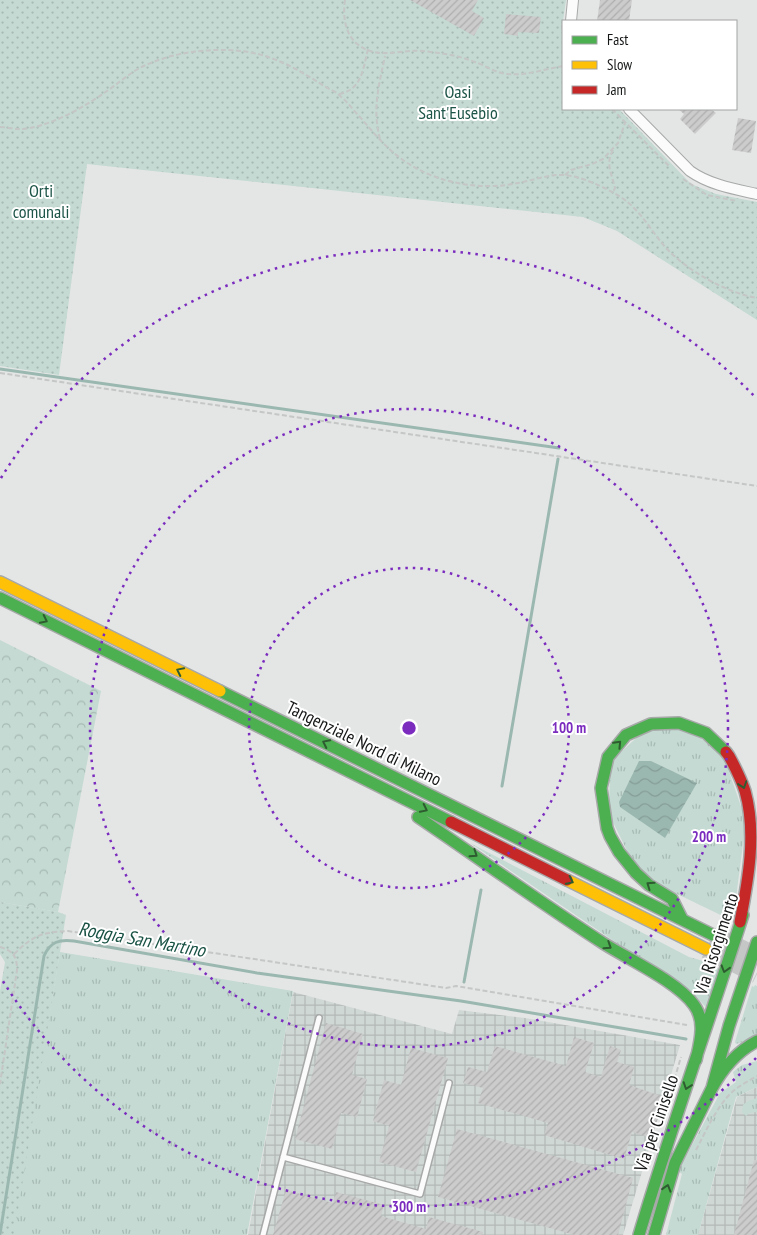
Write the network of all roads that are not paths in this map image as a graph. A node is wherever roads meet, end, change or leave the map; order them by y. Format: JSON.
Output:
{"nodes":[{"id":1,"x":573,"y":0,"type":"edge"},
{"id":2,"x":571,"y":20,"type":"edge"},
{"id":3,"x":631,"y":110,"type":"edge"},
{"id":4,"x":757,"y":194,"type":"edge"},
{"id":5,"x":0,"y":582,"type":"edge"},
{"id":6,"x":0,"y":598,"type":"edge"},
{"id":7,"x":173,"y":684,"type":"junction"},
{"id":8,"x":757,"y":876,"type":"edge"},
{"id":9,"x":682,"y":920,"type":"junction"},
{"id":10,"x":740,"y":922,"type":"junction"},
{"id":11,"x":713,"y":935,"type":"tunnel mouth"},
{"id":12,"x":757,"y":942,"type":"edge"},
{"id":13,"x":706,"y":949,"type":"tunnel mouth"},
{"id":14,"x":319,"y":1018,"type":"dead end"},
{"id":15,"x":709,"y":1023,"type":"joint"},
{"id":16,"x":757,"y":1041,"type":"edge"},
{"id":17,"x":696,"y":1060,"type":"junction"},
{"id":18,"x":450,"y":1083,"type":"dead end"},
{"id":19,"x":712,"y":1088,"type":"junction"},
{"id":20,"x":283,"y":1157,"type":"junction"},
{"id":21,"x":263,"y":1235,"type":"edge"},
{"id":22,"x":639,"y":1235,"type":"edge"},
{"id":23,"x":654,"y":1235,"type":"edge"}],
"edges":[{"from":1,"to":2,"type":"street"},
{"from":3,"to":4,"type":"street"},
{"from":9,"to":5,"type":"main road","name":"Tangenziale Nord di Milano","one_way":true},
{"from":6,"to":7,"type":"main road","name":"Tangenziale Nord di Milano","one_way":true},
{"from":7,"to":13,"type":"main road","name":"Tangenziale Nord di Milano","one_way":true},
{"from":7,"to":17,"type":"main road","one_way":true},
{"from":8,"to":10,"type":"main road","name":"Via Risorgimento"},
{"from":9,"to":10,"type":"main road","one_way":true},
{"from":9,"to":11,"type":"main road","name":"Tangenziale Nord di Milano"},
{"from":10,"to":15,"type":"main road","name":"Via Risorgimento","one_way":true},
{"from":12,"to":19,"type":"main road","name":"Via per Cinisello"},
{"from":14,"to":20,"type":"lane"},
{"from":15,"to":17,"type":"main road","name":"Via per Cinisello"},
{"from":16,"to":19,"type":"main road"},
{"from":17,"to":22,"type":"main road","name":"Via per Cinisello","one_way":true},
{"from":18,"to":20,"type":"lane"},
{"from":23,"to":19,"type":"main road","name":"Via per Cinisello","one_way":true},
{"from":20,"to":21,"type":"lane"}]}
